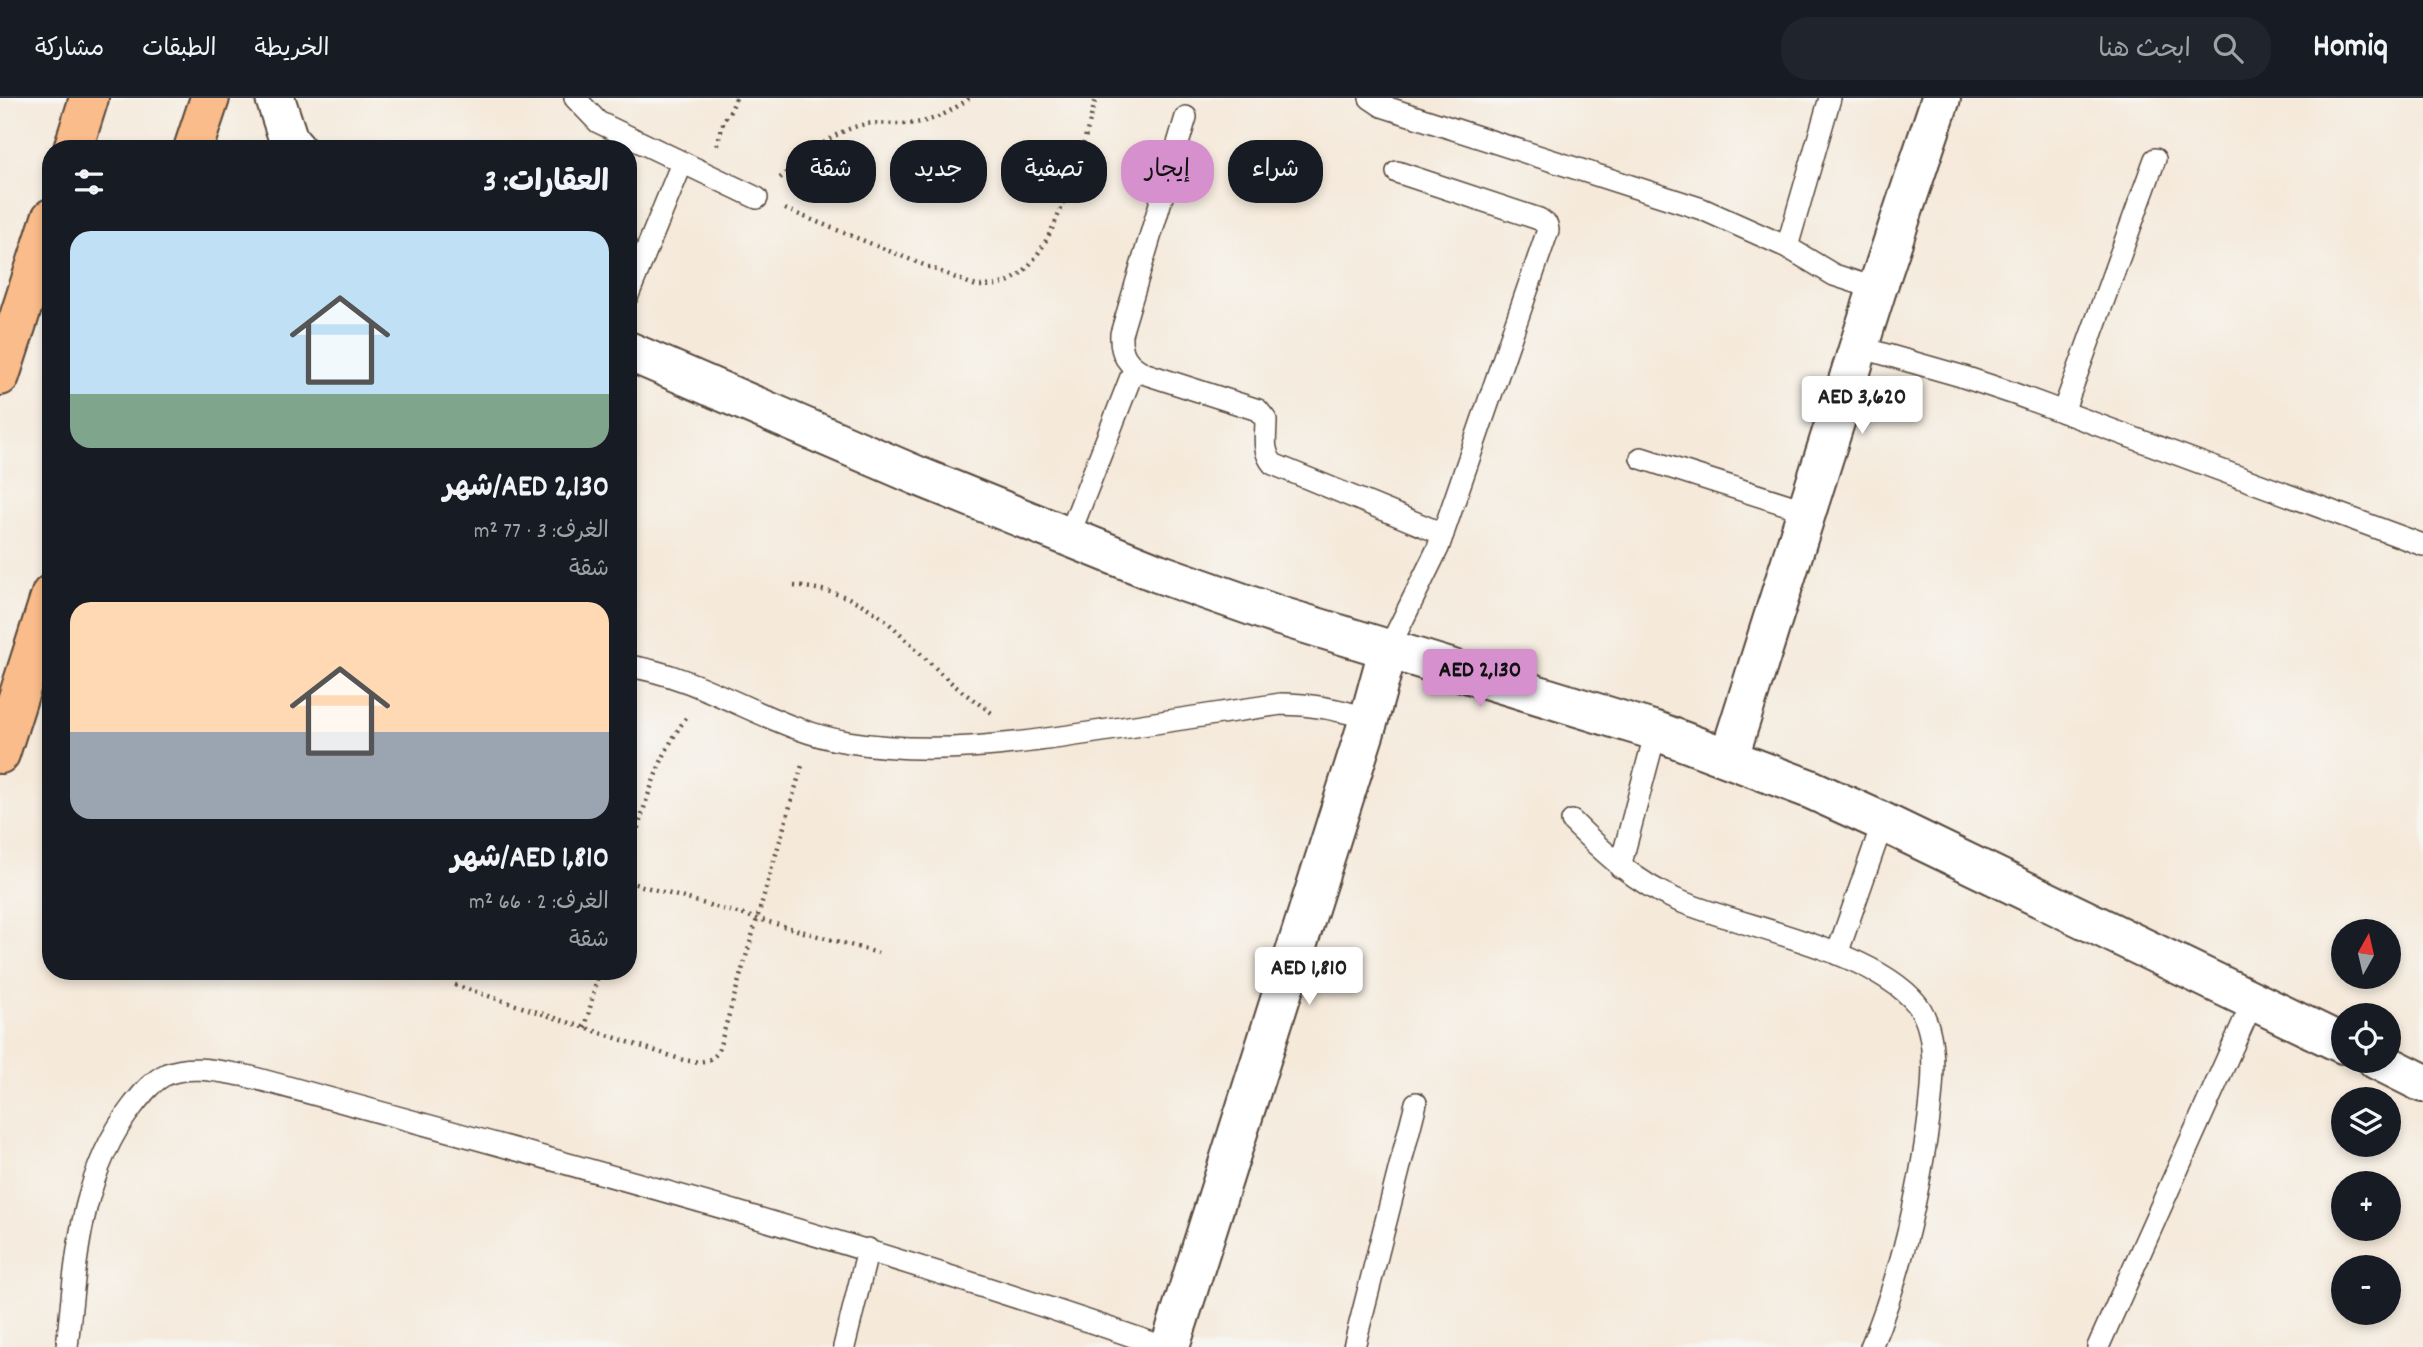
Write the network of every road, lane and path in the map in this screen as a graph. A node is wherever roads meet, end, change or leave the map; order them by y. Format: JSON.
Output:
{"nodes":[{"id":1,"x":89,"y":98,"type":"edge"},
{"id":2,"x":210,"y":98,"type":"edge"},
{"id":3,"x":275,"y":98,"type":"edge"},
{"id":4,"x":575,"y":98,"type":"edge"},
{"id":5,"x":736,"y":98,"type":"edge"},
{"id":6,"x":969,"y":98,"type":"edge"},
{"id":7,"x":1097,"y":98,"type":"edge"},
{"id":8,"x":1370,"y":98,"type":"edge"},
{"id":9,"x":1830,"y":98,"type":"edge"},
{"id":10,"x":1941,"y":98,"type":"edge"},
{"id":11,"x":1186,"y":117,"type":"dead end"},
{"id":12,"x":76,"y":140,"type":"edge"},
{"id":13,"x":196,"y":140,"type":"edge"},
{"id":14,"x":289,"y":140,"type":"edge"},
{"id":15,"x":635,"y":140,"type":"edge"},
{"id":16,"x":637,"y":141,"type":"edge"},
{"id":17,"x":2155,"y":159,"type":"dead end"},
{"id":18,"x":682,"y":163,"type":"junction"},
{"id":19,"x":1397,"y":172,"type":"dead end"},
{"id":20,"x":711,"y":177,"type":"junction"},
{"id":21,"x":757,"y":198,"type":"junction"},
{"id":22,"x":42,"y":246,"type":"edge"},
{"id":23,"x":1787,"y":247,"type":"junction"},
{"id":24,"x":637,"y":273,"type":"edge"},
{"id":25,"x":1877,"y":289,"type":"junction"},
{"id":26,"x":1858,"y":347,"type":"junction"},
{"id":27,"x":637,"y":355,"type":"edge"},
{"id":28,"x":1134,"y":369,"type":"junction"},
{"id":29,"x":0,"y":376,"type":"edge"},
{"id":30,"x":2063,"y":412,"type":"junction"},
{"id":31,"x":1641,"y":458,"type":"dead end"},
{"id":32,"x":1807,"y":511,"type":"junction"},
{"id":33,"x":1443,"y":534,"type":"junction"},
{"id":34,"x":1068,"y":538,"type":"junction"},
{"id":35,"x":2423,"y":545,"type":"edge"},
{"id":36,"x":794,"y":586,"type":"dead end"},
{"id":37,"x":41,"y":639,"type":"edge"},
{"id":38,"x":1388,"y":650,"type":"junction"},
{"id":39,"x":637,"y":667,"type":"edge"},
{"id":40,"x":707,"y":689,"type":"junction"},
{"id":41,"x":1368,"y":719,"type":"junction"},
{"id":42,"x":1656,"y":731,"type":"junction"},
{"id":43,"x":811,"y":734,"type":"junction"},
{"id":44,"x":1030,"y":742,"type":"junction"},
{"id":45,"x":0,"y":754,"type":"edge"},
{"id":46,"x":1729,"y":757,"type":"junction"},
{"id":47,"x":1572,"y":821,"type":"dead end"},
{"id":48,"x":1883,"y":822,"type":"junction"},
{"id":49,"x":637,"y":830,"type":"edge"},
{"id":50,"x":1620,"y":867,"type":"junction"},
{"id":51,"x":637,"y":885,"type":"edge"},
{"id":52,"x":757,"y":920,"type":"junction"},
{"id":53,"x":878,"y":953,"type":"dead end"},
{"id":54,"x":1837,"y":954,"type":"junction"},
{"id":55,"x":597,"y":980,"type":"edge"},
{"id":56,"x":455,"y":985,"type":"dead end"},
{"id":57,"x":2253,"y":1001,"type":"junction"},
{"id":58,"x":585,"y":1028,"type":"junction"},
{"id":59,"x":2331,"y":1038,"type":"edge"},
{"id":60,"x":2401,"y":1072,"type":"edge"},
{"id":61,"x":2423,"y":1083,"type":"edge"},
{"id":62,"x":1416,"y":1103,"type":"dead end"},
{"id":63,"x":868,"y":1249,"type":"junction"},
{"id":64,"x":67,"y":1347,"type":"edge"},
{"id":65,"x":844,"y":1347,"type":"edge"},
{"id":66,"x":1164,"y":1347,"type":"edge"},
{"id":67,"x":1170,"y":1347,"type":"edge"},
{"id":68,"x":1354,"y":1347,"type":"edge"},
{"id":69,"x":1871,"y":1347,"type":"edge"},
{"id":70,"x":2098,"y":1347,"type":"edge"}],
"edges":[{"from":1,"to":12,"type":"highway"},
{"from":2,"to":13,"type":"highway"},
{"from":3,"to":14,"type":"street"},
{"from":4,"to":15,"type":"lane"},
{"from":5,"to":20,"type":"path"},
{"from":6,"to":21,"type":"path"},
{"from":7,"to":21,"type":"path"},
{"from":8,"to":23,"type":"lane"},
{"from":9,"to":23,"type":"lane"},
{"from":10,"to":25,"type":"street"},
{"from":11,"to":28,"type":"lane"},
{"from":16,"to":18,"type":"lane"},
{"from":17,"to":30,"type":"lane"},
{"from":18,"to":20,"type":"lane"},
{"from":18,"to":24,"type":"lane"},
{"from":19,"to":33,"type":"lane"},
{"from":20,"to":21,"type":"lane"},
{"from":22,"to":29,"type":"highway"},
{"from":23,"to":25,"type":"lane"},
{"from":25,"to":26,"type":"street"},
{"from":26,"to":30,"type":"lane"},
{"from":26,"to":32,"type":"street"},
{"from":27,"to":34,"type":"street"},
{"from":28,"to":33,"type":"lane"},
{"from":28,"to":34,"type":"lane"},
{"from":30,"to":35,"type":"lane"},
{"from":31,"to":32,"type":"lane"},
{"from":32,"to":46,"type":"street"},
{"from":33,"to":38,"type":"lane"},
{"from":34,"to":38,"type":"street"},
{"from":36,"to":44,"type":"path"},
{"from":37,"to":45,"type":"highway"},
{"from":38,"to":41,"type":"street"},
{"from":38,"to":42,"type":"street"},
{"from":39,"to":40,"type":"lane"},
{"from":40,"to":43,"type":"lane"},
{"from":40,"to":49,"type":"path"},
{"from":41,"to":44,"type":"lane"},
{"from":41,"to":67,"type":"street"},
{"from":42,"to":46,"type":"street"},
{"from":42,"to":50,"type":"lane"},
{"from":43,"to":44,"type":"lane"},
{"from":43,"to":52,"type":"path"},
{"from":46,"to":48,"type":"street"},
{"from":47,"to":50,"type":"lane"},
{"from":48,"to":54,"type":"lane"},
{"from":48,"to":57,"type":"street"},
{"from":50,"to":54,"type":"lane"},
{"from":51,"to":52,"type":"path"},
{"from":52,"to":53,"type":"path"},
{"from":52,"to":58,"type":"path"},
{"from":54,"to":69,"type":"lane"},
{"from":55,"to":58,"type":"path"},
{"from":56,"to":58,"type":"path"},
{"from":57,"to":59,"type":"street"},
{"from":57,"to":70,"type":"lane"},
{"from":60,"to":61,"type":"street"},
{"from":62,"to":68,"type":"lane"},
{"from":63,"to":64,"type":"lane"},
{"from":63,"to":65,"type":"lane"},
{"from":63,"to":66,"type":"lane"}]}
